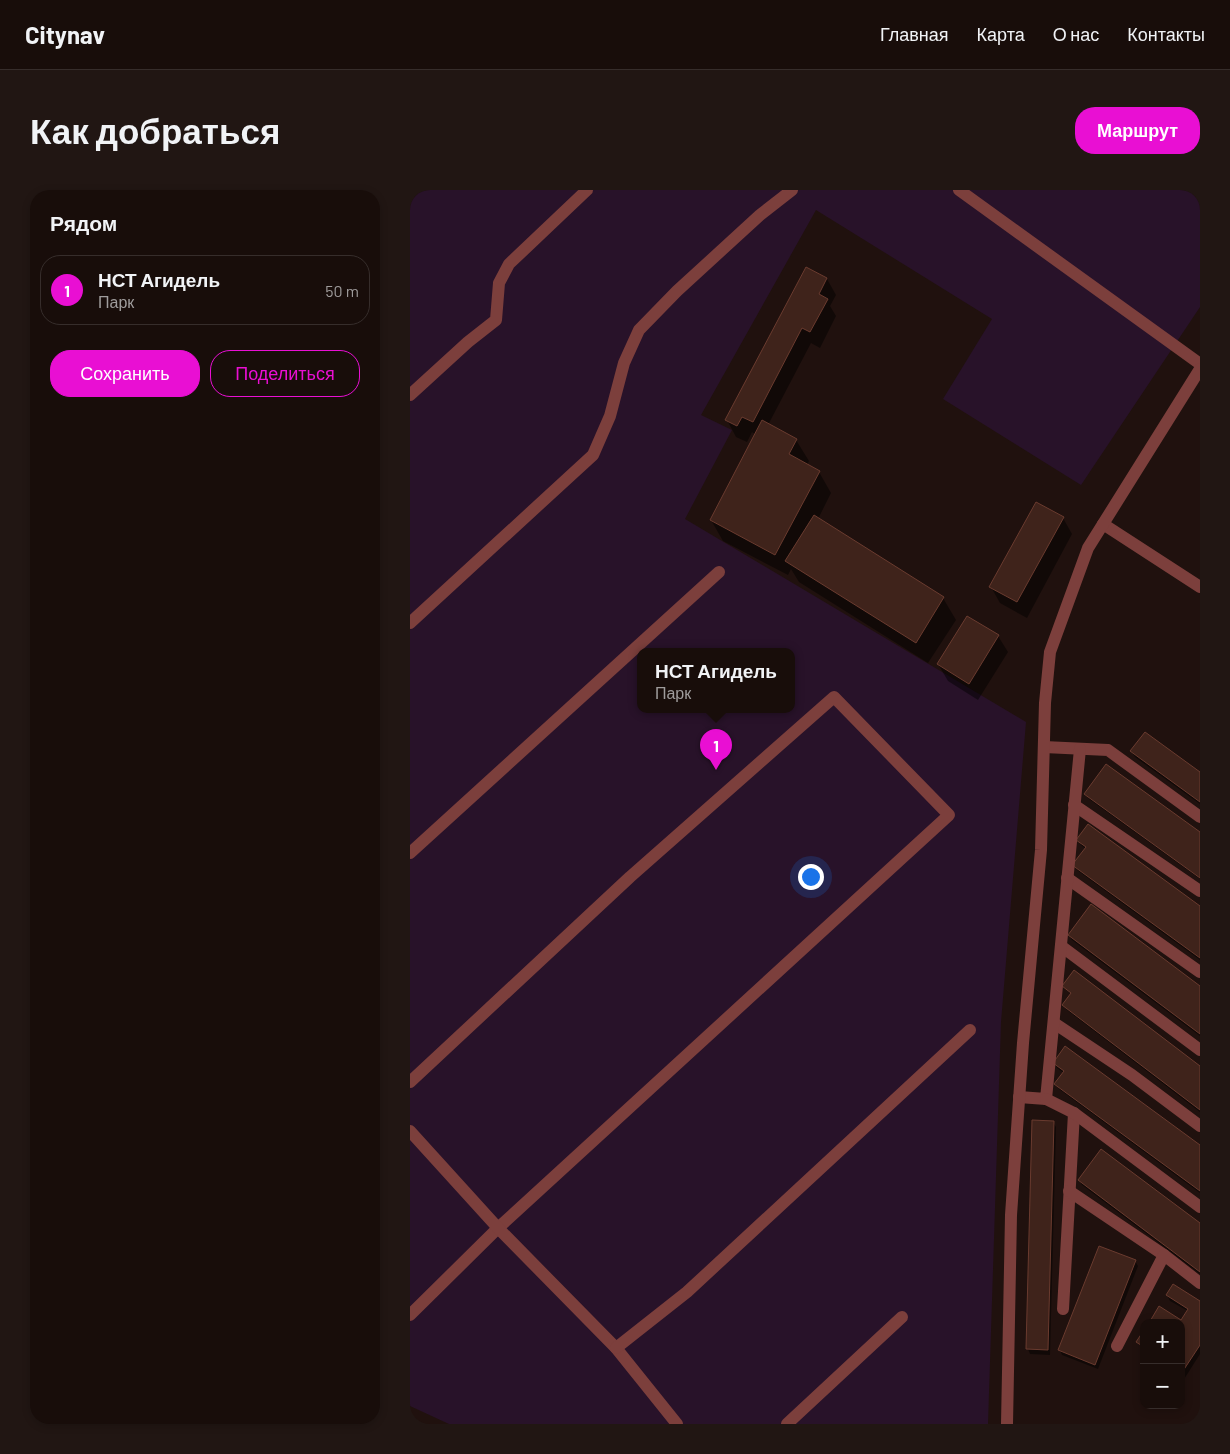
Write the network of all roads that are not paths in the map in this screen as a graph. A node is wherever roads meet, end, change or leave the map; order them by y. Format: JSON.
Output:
{"nodes":[{"id":1,"x":587,"y":190,"type":"edge"},
{"id":2,"x":792,"y":190,"type":"edge"},
{"id":3,"x":960,"y":190,"type":"edge"},
{"id":4,"x":1200,"y":364,"type":"edge"},
{"id":5,"x":1200,"y":369,"type":"edge"},
{"id":6,"x":410,"y":396,"type":"edge"},
{"id":7,"x":1103,"y":524,"type":"junction"},
{"id":8,"x":719,"y":572,"type":"dead end"},
{"id":9,"x":1200,"y":587,"type":"edge"},
{"id":10,"x":410,"y":623,"type":"edge"},
{"id":11,"x":1044,"y":747,"type":"junction"},
{"id":12,"x":1080,"y":749,"type":"junction"},
{"id":13,"x":1074,"y":805,"type":"junction"},
{"id":14,"x":1200,"y":816,"type":"edge"},
{"id":15,"x":410,"y":853,"type":"edge"},
{"id":16,"x":1067,"y":878,"type":"junction"},
{"id":17,"x":1200,"y":891,"type":"edge"},
{"id":18,"x":1061,"y":946,"type":"junction"},
{"id":19,"x":1200,"y":972,"type":"edge"},
{"id":20,"x":1054,"y":1023,"type":"junction"},
{"id":21,"x":970,"y":1030,"type":"dead end"},
{"id":22,"x":1200,"y":1050,"type":"edge"},
{"id":23,"x":410,"y":1082,"type":"edge"},
{"id":24,"x":1020,"y":1098,"type":"junction"},
{"id":25,"x":1046,"y":1099,"type":"junction"},
{"id":26,"x":1074,"y":1113,"type":"junction"},
{"id":27,"x":1200,"y":1126,"type":"edge"},
{"id":28,"x":410,"y":1131,"type":"edge"},
{"id":29,"x":1070,"y":1191,"type":"junction"},
{"id":30,"x":1200,"y":1207,"type":"edge"},
{"id":31,"x":498,"y":1228,"type":"junction"},
{"id":32,"x":1164,"y":1255,"type":"junction"},
{"id":33,"x":1200,"y":1283,"type":"edge"},
{"id":34,"x":1062,"y":1309,"type":"dead end"},
{"id":35,"x":410,"y":1315,"type":"edge"},
{"id":36,"x":902,"y":1317,"type":"dead end"},
{"id":37,"x":1117,"y":1346,"type":"dead end"},
{"id":38,"x":616,"y":1348,"type":"junction"},
{"id":39,"x":677,"y":1424,"type":"edge"},
{"id":40,"x":787,"y":1424,"type":"edge"},
{"id":41,"x":1007,"y":1424,"type":"edge"}],
"edges":[{"from":1,"to":6,"type":"street"},
{"from":2,"to":10,"type":"street"},
{"from":3,"to":4,"type":"street"},
{"from":5,"to":7,"type":"street"},
{"from":7,"to":9,"type":"street"},
{"from":7,"to":11,"type":"street"},
{"from":8,"to":15,"type":"street"},
{"from":11,"to":12,"type":"street"},
{"from":11,"to":24,"type":"street"},
{"from":12,"to":13,"type":"street"},
{"from":12,"to":14,"type":"street"},
{"from":13,"to":16,"type":"street"},
{"from":13,"to":17,"type":"street"},
{"from":16,"to":18,"type":"street"},
{"from":16,"to":19,"type":"street"},
{"from":18,"to":20,"type":"street"},
{"from":18,"to":22,"type":"street"},
{"from":20,"to":25,"type":"street"},
{"from":20,"to":27,"type":"street"},
{"from":21,"to":38,"type":"street"},
{"from":23,"to":31,"type":"street"},
{"from":24,"to":25,"type":"street"},
{"from":24,"to":41,"type":"street"},
{"from":25,"to":26,"type":"street"},
{"from":26,"to":29,"type":"street"},
{"from":26,"to":30,"type":"street"},
{"from":28,"to":31,"type":"street"},
{"from":29,"to":32,"type":"street"},
{"from":29,"to":34,"type":"street"},
{"from":31,"to":35,"type":"street"},
{"from":31,"to":38,"type":"street"},
{"from":32,"to":33,"type":"street"},
{"from":32,"to":37,"type":"street"},
{"from":36,"to":40,"type":"street"},
{"from":38,"to":39,"type":"street"}]}
